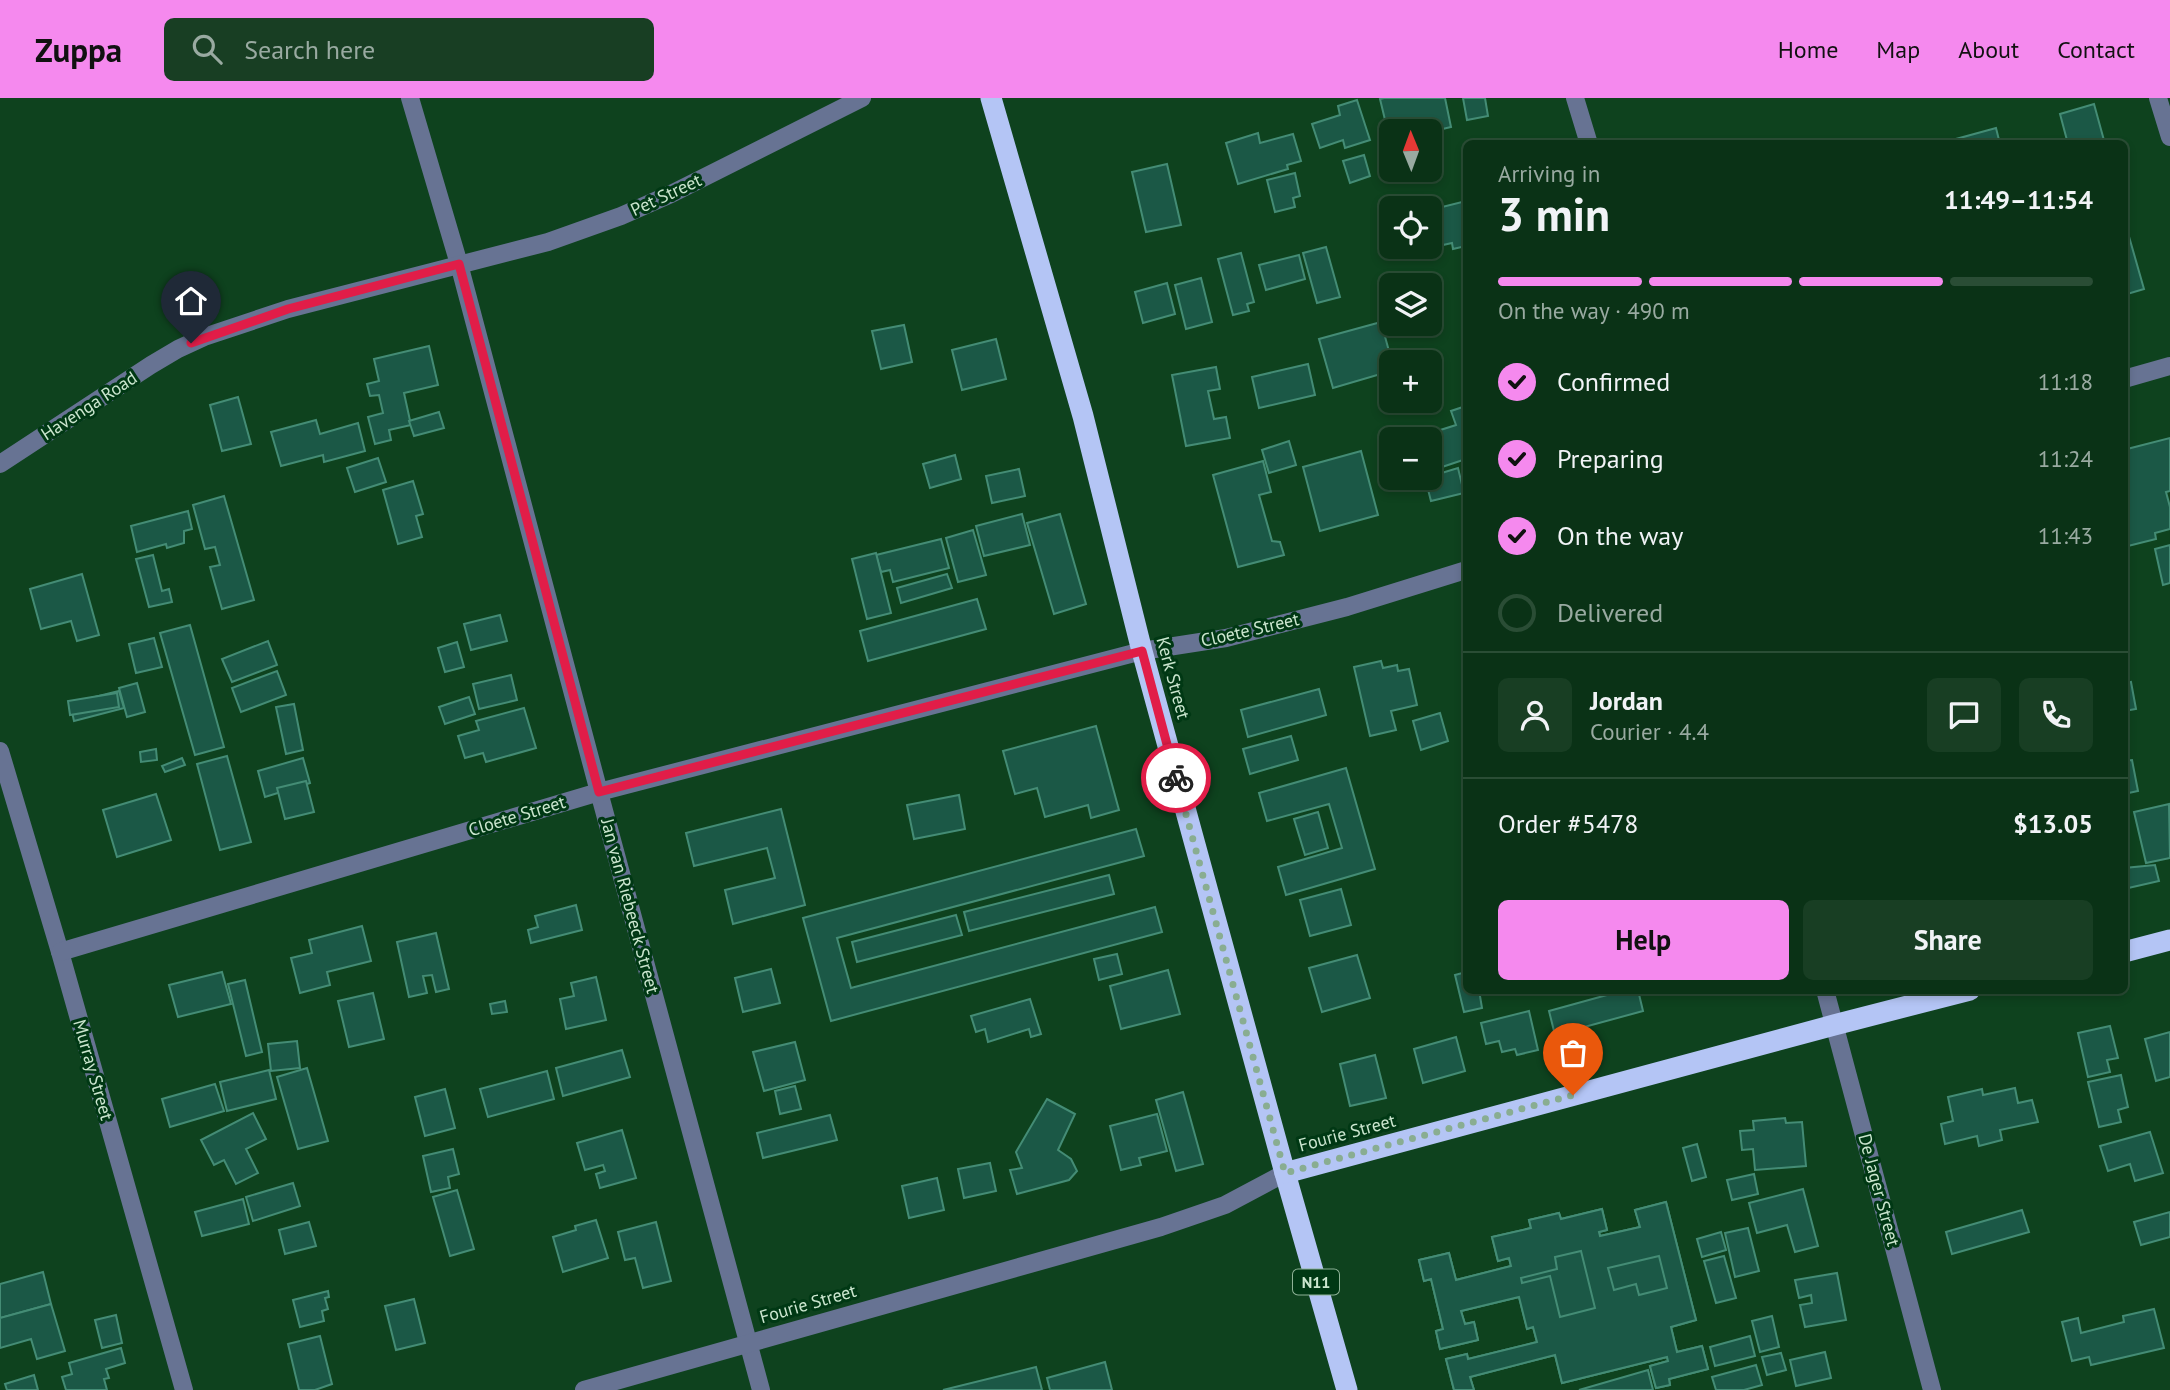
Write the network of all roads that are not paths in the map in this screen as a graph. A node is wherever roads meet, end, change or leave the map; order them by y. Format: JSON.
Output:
{"nodes":[{"id":1,"x":410,"y":98,"type":"edge"},
{"id":2,"x":862,"y":98,"type":"edge"},
{"id":3,"x":991,"y":98,"type":"edge"},
{"id":4,"x":1575,"y":98,"type":"edge"},
{"id":5,"x":2158,"y":98,"type":"edge"},
{"id":6,"x":2170,"y":137,"type":"edge"},
{"id":7,"x":1588,"y":140,"type":"edge"},
{"id":8,"x":459,"y":264,"type":"junction"},
{"id":9,"x":2170,"y":366,"type":"edge"},
{"id":10,"x":2128,"y":378,"type":"edge"},
{"id":11,"x":0,"y":464,"type":"edge"},
{"id":12,"x":1463,"y":571,"type":"edge"},
{"id":13,"x":1142,"y":651,"type":"junction"},
{"id":14,"x":0,"y":751,"type":"edge"},
{"id":15,"x":599,"y":792,"type":"junction"},
{"id":16,"x":2170,"y":940,"type":"edge"},
{"id":17,"x":2128,"y":950,"type":"edge"},
{"id":18,"x":60,"y":952,"type":"junction"},
{"id":19,"x":1826,"y":994,"type":"edge"},
{"id":20,"x":1954,"y":994,"type":"edge"},
{"id":21,"x":1834,"y":1025,"type":"junction"},
{"id":22,"x":1285,"y":1173,"type":"junction"},
{"id":23,"x":748,"y":1345,"type":"junction"},
{"id":24,"x":184,"y":1390,"type":"edge"},
{"id":25,"x":584,"y":1390,"type":"edge"},
{"id":26,"x":761,"y":1390,"type":"edge"},
{"id":27,"x":1347,"y":1390,"type":"edge"},
{"id":28,"x":1933,"y":1390,"type":"edge"}],
"edges":[{"from":1,"to":8,"type":"street","name":"Jan van Riebeeck Street"},
{"from":2,"to":8,"type":"street","name":"Pet Street"},
{"from":3,"to":13,"type":"highway","name":"Kerk Street","number":"N11"},
{"from":4,"to":7,"type":"street"},
{"from":5,"to":6,"type":"street"},
{"from":8,"to":11,"type":"street","name":"Havenga Road"},
{"from":8,"to":15,"type":"street","name":"Jan van Riebeeck Street"},
{"from":9,"to":10,"type":"street"},
{"from":12,"to":13,"type":"street","name":"Cloete Street"},
{"from":13,"to":15,"type":"street","name":"Cloete Street"},
{"from":13,"to":22,"type":"highway","name":"Kerk Street","number":"N11"},
{"from":14,"to":18,"type":"street","name":"Murray Street"},
{"from":15,"to":18,"type":"street","name":"Cloete Street"},
{"from":15,"to":23,"type":"street","name":"Jan van Riebeeck Street"},
{"from":16,"to":17,"type":"highway"},
{"from":18,"to":24,"type":"street","name":"Murray Street"},
{"from":19,"to":21,"type":"street","name":"De Jager Street"},
{"from":20,"to":21,"type":"highway","name":"Fourie Street"},
{"from":21,"to":22,"type":"highway","name":"Fourie Street"},
{"from":21,"to":28,"type":"street","name":"De Jager Street"},
{"from":22,"to":23,"type":"street","name":"Fourie Street"},
{"from":22,"to":27,"type":"highway","name":"Kerk Street","number":"N11"},
{"from":23,"to":25,"type":"street","name":"Fourie Street"},
{"from":23,"to":26,"type":"street","name":"Jan van Riebeeck Street"}]}
